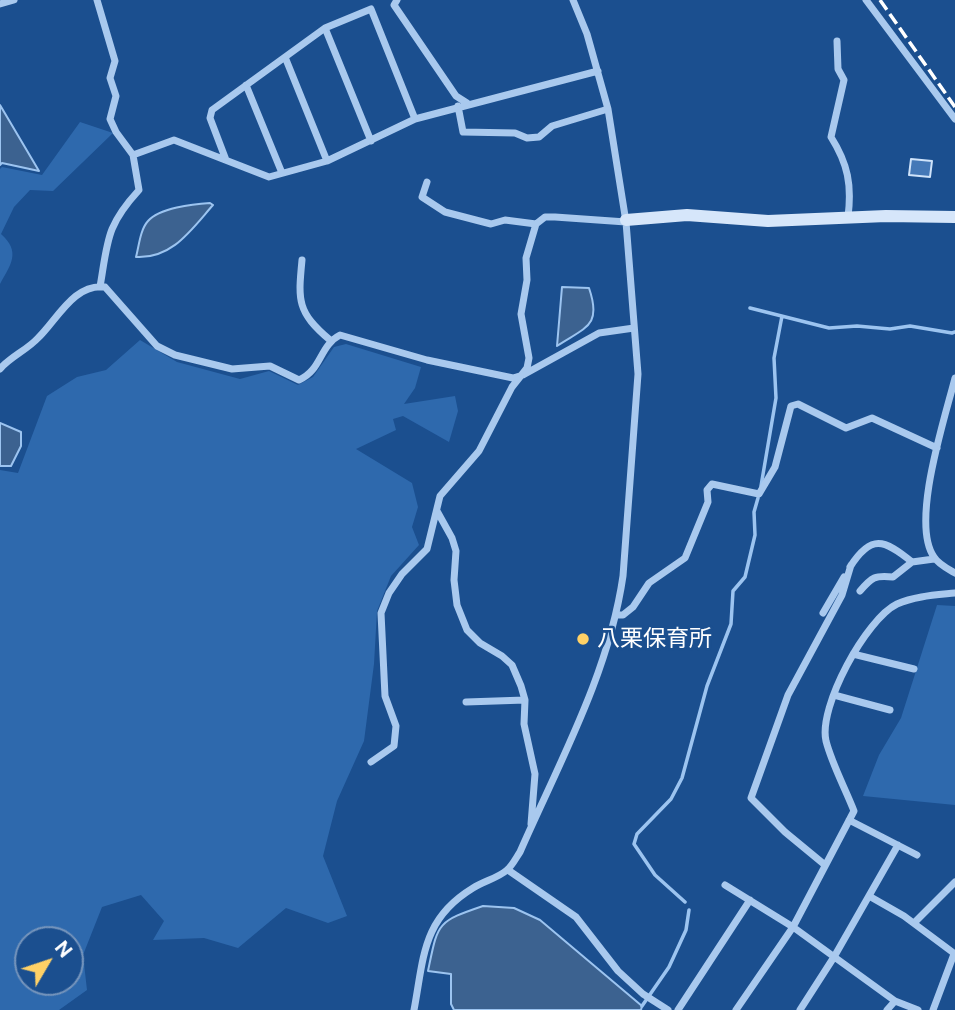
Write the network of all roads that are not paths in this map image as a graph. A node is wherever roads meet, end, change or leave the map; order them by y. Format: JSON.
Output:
{"nodes":[{"id":1,"x":13,"y":0,"type":"edge"},
{"id":2,"x":97,"y":0,"type":"edge"},
{"id":3,"x":397,"y":0,"type":"edge"},
{"id":4,"x":573,"y":0,"type":"edge"},
{"id":5,"x":866,"y":0,"type":"edge"},
{"id":6,"x":0,"y":4,"type":"edge"},
{"id":7,"x":325,"y":28,"type":"junction"},
{"id":8,"x":837,"y":41,"type":"dead end"},
{"id":9,"x":285,"y":57,"type":"junction"},
{"id":10,"x":598,"y":71,"type":"junction"},
{"id":11,"x":246,"y":85,"type":"junction"},
{"id":12,"x":467,"y":103,"type":"junction"},
{"id":13,"x":458,"y":106,"type":"junction"},
{"id":14,"x":608,"y":110,"type":"junction"},
{"id":15,"x":415,"y":119,"type":"junction"},
{"id":16,"x":955,"y":120,"type":"edge"},
{"id":17,"x":371,"y":141,"type":"junction"},
{"id":18,"x":133,"y":155,"type":"junction"},
{"id":19,"x":226,"y":160,"type":"junction"},
{"id":20,"x":327,"y":161,"type":"junction"},
{"id":21,"x":282,"y":173,"type":"junction"},
{"id":22,"x":427,"y":182,"type":"dead end"},
{"id":23,"x":848,"y":217,"type":"junction"},
{"id":24,"x":955,"y":217,"type":"edge"},
{"id":25,"x":626,"y":221,"type":"junction"},
{"id":26,"x":536,"y":224,"type":"junction"},
{"id":27,"x":302,"y":260,"type":"dead end"},
{"id":28,"x":100,"y":287,"type":"junction"},
{"id":29,"x":634,"y":328,"type":"junction"},
{"id":30,"x":330,"y":340,"type":"junction"},
{"id":31,"x":0,"y":369,"type":"edge"},
{"id":32,"x":523,"y":375,"type":"junction"},
{"id":33,"x":955,"y":378,"type":"edge"},
{"id":34,"x":937,"y":448,"type":"junction"},
{"id":35,"x":437,"y":511,"type":"junction"},
{"id":36,"x":934,"y":559,"type":"junction"},
{"id":37,"x":912,"y":562,"type":"junction"},
{"id":38,"x":851,"y":565,"type":"junction"},
{"id":39,"x":955,"y":573,"type":"edge"},
{"id":40,"x":860,"y":591,"type":"dead end"},
{"id":41,"x":955,"y":593,"type":"edge"},
{"id":42,"x":823,"y":613,"type":"dead end"},
{"id":43,"x":616,"y":615,"type":"junction"},
{"id":44,"x":853,"y":654,"type":"junction"},
{"id":45,"x":914,"y":668,"type":"dead end"},
{"id":46,"x":834,"y":695,"type":"junction"},
{"id":47,"x":524,"y":700,"type":"junction"},
{"id":48,"x":466,"y":702,"type":"dead end"},
{"id":49,"x":890,"y":710,"type":"dead end"},
{"id":50,"x":370,"y":762,"type":"dead end"},
{"id":51,"x":849,"y":820,"type":"junction"},
{"id":52,"x":531,"y":827,"type":"junction"},
{"id":53,"x":898,"y":845,"type":"junction"},
{"id":54,"x":917,"y":855,"type":"dead end"},
{"id":55,"x":825,"y":865,"type":"junction"},
{"id":56,"x":508,"y":870,"type":"junction"},
{"id":57,"x":955,"y":882,"type":"edge"},
{"id":58,"x":725,"y":885,"type":"dead end"},
{"id":59,"x":869,"y":896,"type":"junction"},
{"id":60,"x":750,"y":901,"type":"junction"},
{"id":61,"x":914,"y":923,"type":"junction"},
{"id":62,"x":793,"y":928,"type":"junction"},
{"id":63,"x":954,"y":954,"type":"edge"},
{"id":64,"x":834,"y":957,"type":"junction"},
{"id":65,"x":895,"y":1001,"type":"junction"},
{"id":66,"x":414,"y":1010,"type":"edge"},
{"id":67,"x":668,"y":1010,"type":"edge"},
{"id":68,"x":678,"y":1010,"type":"edge"},
{"id":69,"x":736,"y":1010,"type":"edge"},
{"id":70,"x":800,"y":1010,"type":"edge"},
{"id":71,"x":887,"y":1010,"type":"edge"},
{"id":72,"x":918,"y":1010,"type":"edge"},
{"id":73,"x":933,"y":1010,"type":"edge"}],
"edges":[{"from":1,"to":6,"type":"street"},
{"from":2,"to":18,"type":"street"},
{"from":3,"to":12,"type":"street"},
{"from":4,"to":10,"type":"street"},
{"from":5,"to":16,"type":"street"},
{"from":7,"to":9,"type":"street"},
{"from":7,"to":15,"type":"street"},
{"from":7,"to":17,"type":"street"},
{"from":8,"to":23,"type":"street"},
{"from":9,"to":11,"type":"street"},
{"from":9,"to":20,"type":"street"},
{"from":10,"to":12,"type":"street"},
{"from":10,"to":14,"type":"street"},
{"from":11,"to":19,"type":"street"},
{"from":11,"to":21,"type":"street"},
{"from":12,"to":13,"type":"street"},
{"from":13,"to":14,"type":"street"},
{"from":13,"to":15,"type":"street"},
{"from":14,"to":25,"type":"street"},
{"from":15,"to":17,"type":"street"},
{"from":17,"to":20,"type":"street"},
{"from":18,"to":19,"type":"street"},
{"from":18,"to":28,"type":"street"},
{"from":19,"to":21,"type":"street"},
{"from":20,"to":21,"type":"street"},
{"from":22,"to":26,"type":"street"},
{"from":23,"to":24,"type":"street"},
{"from":23,"to":25,"type":"street"},
{"from":25,"to":26,"type":"street"},
{"from":25,"to":29,"type":"street"},
{"from":26,"to":32,"type":"street"},
{"from":27,"to":30,"type":"street"},
{"from":28,"to":30,"type":"street"},
{"from":28,"to":31,"type":"street"},
{"from":29,"to":32,"type":"street"},
{"from":29,"to":43,"type":"street"},
{"from":30,"to":32,"type":"street"},
{"from":32,"to":35,"type":"street"},
{"from":33,"to":34,"type":"street"},
{"from":34,"to":36,"type":"street"},
{"from":34,"to":43,"type":"street"},
{"from":35,"to":47,"type":"street"},
{"from":35,"to":50,"type":"street"},
{"from":36,"to":37,"type":"street"},
{"from":36,"to":39,"type":"street"},
{"from":37,"to":38,"type":"street"},
{"from":37,"to":40,"type":"street"},
{"from":38,"to":42,"type":"street"},
{"from":38,"to":55,"type":"street"},
{"from":41,"to":44,"type":"street"},
{"from":43,"to":52,"type":"street"},
{"from":44,"to":45,"type":"street"},
{"from":44,"to":46,"type":"street"},
{"from":46,"to":49,"type":"street"},
{"from":46,"to":51,"type":"street"},
{"from":47,"to":48,"type":"street"},
{"from":47,"to":52,"type":"street"},
{"from":51,"to":53,"type":"street"},
{"from":51,"to":55,"type":"street"},
{"from":52,"to":56,"type":"street"},
{"from":53,"to":54,"type":"street"},
{"from":53,"to":59,"type":"street"},
{"from":55,"to":62,"type":"street"},
{"from":56,"to":66,"type":"street"},
{"from":56,"to":67,"type":"street"},
{"from":57,"to":61,"type":"street"},
{"from":58,"to":60,"type":"street"},
{"from":59,"to":61,"type":"street"},
{"from":59,"to":64,"type":"street"},
{"from":60,"to":62,"type":"street"},
{"from":60,"to":68,"type":"street"},
{"from":61,"to":63,"type":"street"},
{"from":62,"to":64,"type":"street"},
{"from":62,"to":69,"type":"street"},
{"from":63,"to":73,"type":"street"},
{"from":64,"to":65,"type":"street"},
{"from":64,"to":70,"type":"street"},
{"from":65,"to":71,"type":"street"},
{"from":65,"to":72,"type":"street"}]}
